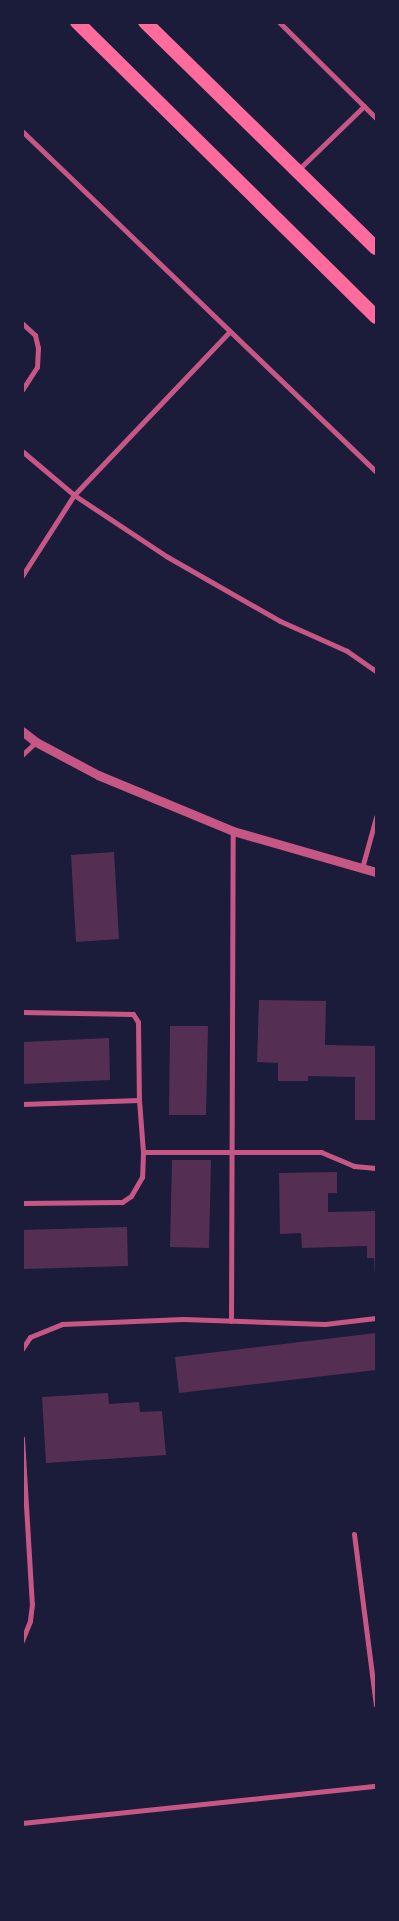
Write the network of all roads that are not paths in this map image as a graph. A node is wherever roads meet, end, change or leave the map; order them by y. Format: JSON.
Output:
{"nodes":[{"id":1,"x":77,"y":22,"type":"edge"},
{"id":2,"x":145,"y":22,"type":"edge"},
{"id":3,"x":279,"y":22,"type":"edge"},
{"id":4,"x":364,"y":106,"type":"junction"},
{"id":5,"x":376,"y":118,"type":"edge"},
{"id":6,"x":22,"y":131,"type":"edge"},
{"id":7,"x":297,"y":170,"type":"junction"},
{"id":8,"x":376,"y":248,"type":"edge"},
{"id":9,"x":376,"y":317,"type":"edge"},
{"id":10,"x":22,"y":323,"type":"edge"},
{"id":11,"x":230,"y":330,"type":"junction"},
{"id":12,"x":22,"y":390,"type":"edge"},
{"id":13,"x":22,"y":451,"type":"edge"},
{"id":14,"x":376,"y":472,"type":"edge"},
{"id":15,"x":74,"y":495,"type":"junction"},
{"id":16,"x":22,"y":576,"type":"edge"},
{"id":17,"x":376,"y":671,"type":"edge"},
{"id":18,"x":22,"y":731,"type":"edge"},
{"id":19,"x":36,"y":742,"type":"junction"},
{"id":20,"x":22,"y":755,"type":"edge"},
{"id":21,"x":376,"y":817,"type":"edge"},
{"id":22,"x":233,"y":831,"type":"junction"},
{"id":23,"x":362,"y":868,"type":"junction"},
{"id":24,"x":376,"y":872,"type":"edge"},
{"id":25,"x":22,"y":1012,"type":"edge"},
{"id":26,"x":139,"y":1100,"type":"junction"},
{"id":27,"x":22,"y":1104,"type":"edge"},
{"id":28,"x":143,"y":1152,"type":"junction"},
{"id":29,"x":230,"y":1152,"type":"junction"},
{"id":30,"x":376,"y":1168,"type":"edge"},
{"id":31,"x":22,"y":1203,"type":"edge"},
{"id":32,"x":376,"y":1318,"type":"edge"},
{"id":33,"x":231,"y":1321,"type":"junction"},
{"id":34,"x":22,"y":1349,"type":"edge"},
{"id":35,"x":22,"y":1438,"type":"edge"},
{"id":36,"x":354,"y":1534,"type":"dead end"},
{"id":37,"x":22,"y":1642,"type":"edge"},
{"id":38,"x":376,"y":1705,"type":"edge"},
{"id":39,"x":376,"y":1786,"type":"edge"},
{"id":40,"x":22,"y":1823,"type":"edge"}],
"edges":[{"from":1,"to":9,"type":"highway"},
{"from":2,"to":7,"type":"highway"},
{"from":3,"to":4,"type":"street"},
{"from":4,"to":5,"type":"street"},
{"from":4,"to":7,"type":"street"},
{"from":6,"to":11,"type":"street"},
{"from":7,"to":8,"type":"highway"},
{"from":10,"to":12,"type":"street"},
{"from":11,"to":14,"type":"street"},
{"from":11,"to":15,"type":"street"},
{"from":13,"to":15,"type":"street"},
{"from":15,"to":16,"type":"street"},
{"from":15,"to":17,"type":"street"},
{"from":18,"to":19,"type":"street"},
{"from":19,"to":20,"type":"street"},
{"from":19,"to":22,"type":"street"},
{"from":21,"to":23,"type":"street"},
{"from":22,"to":23,"type":"street"},
{"from":22,"to":29,"type":"street"},
{"from":23,"to":24,"type":"street"},
{"from":25,"to":26,"type":"street"},
{"from":26,"to":27,"type":"street"},
{"from":26,"to":28,"type":"street"},
{"from":28,"to":29,"type":"street"},
{"from":28,"to":31,"type":"street"},
{"from":29,"to":30,"type":"street"},
{"from":29,"to":33,"type":"street"},
{"from":32,"to":33,"type":"street"},
{"from":33,"to":34,"type":"street"},
{"from":35,"to":37,"type":"street"},
{"from":36,"to":38,"type":"street"},
{"from":39,"to":40,"type":"street"}]}
